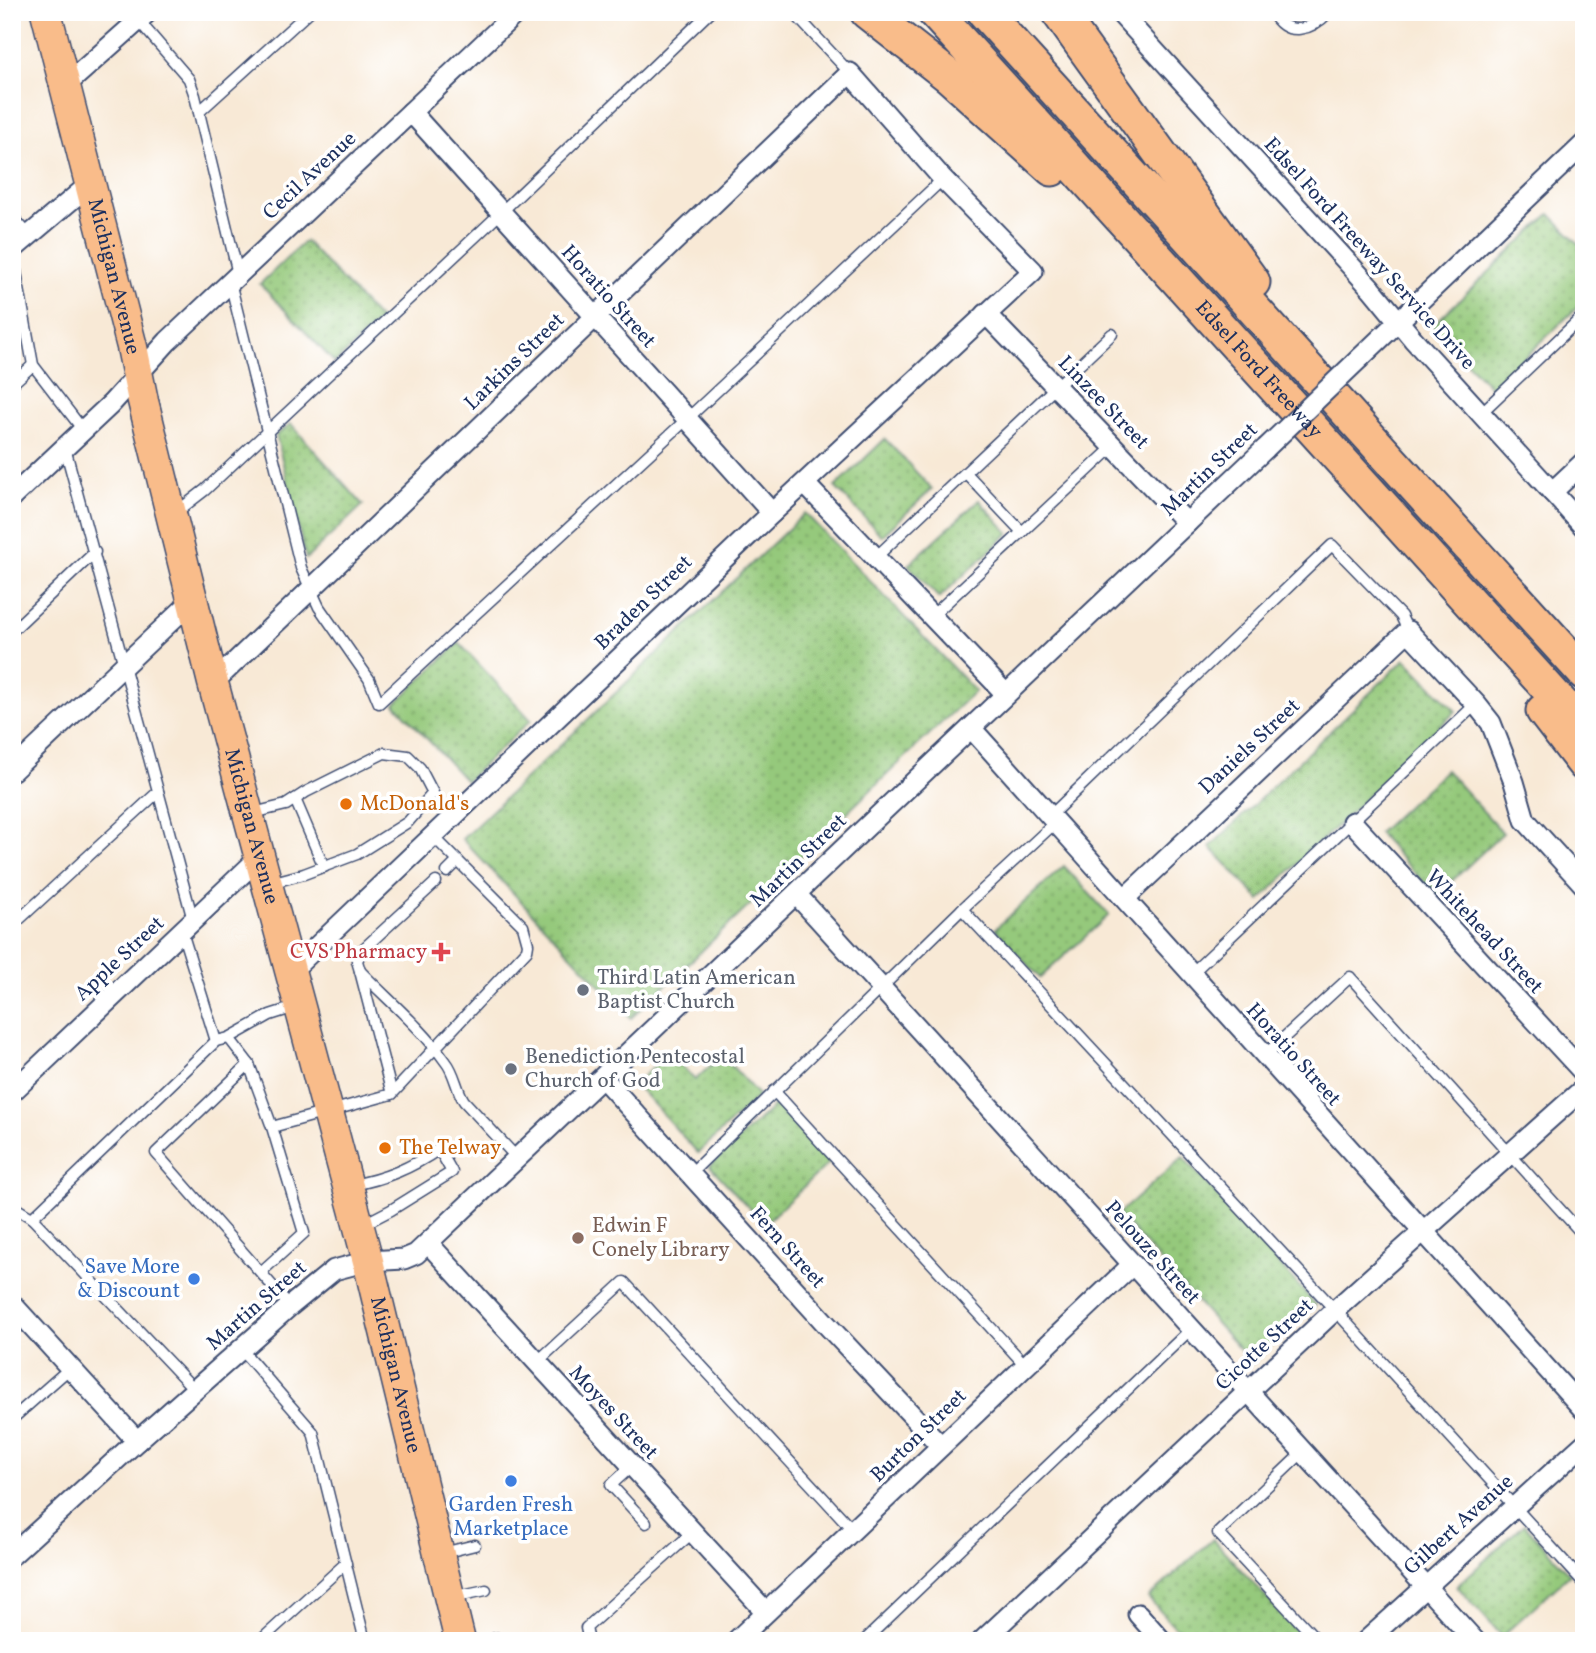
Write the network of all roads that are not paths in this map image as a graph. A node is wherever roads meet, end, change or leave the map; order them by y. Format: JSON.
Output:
{"nodes":[{"id":1,"x":46,"y":12,"type":"edge"},
{"id":2,"x":309,"y":12,"type":"edge"},
{"id":3,"x":517,"y":12,"type":"edge"},
{"id":4,"x":710,"y":12,"type":"edge"},
{"id":5,"x":793,"y":12,"type":"edge"},
{"id":6,"x":867,"y":12,"type":"edge"},
{"id":7,"x":934,"y":12,"type":"edge"},
{"id":8,"x":984,"y":12,"type":"edge"},
{"id":9,"x":1058,"y":12,"type":"edge"},
{"id":10,"x":1119,"y":12,"type":"edge"},
{"id":11,"x":1272,"y":12,"type":"edge"},
{"id":12,"x":1329,"y":12,"type":"edge"},
{"id":13,"x":143,"y":17,"type":"edge"},
{"id":14,"x":850,"y":73,"type":"junction"},
{"id":15,"x":65,"y":86,"type":"junction"},
{"id":16,"x":199,"y":112,"type":"junction"},
{"id":17,"x":411,"y":112,"type":"junction"},
{"id":18,"x":1584,"y":144,"type":"edge"},
{"id":19,"x":943,"y":179,"type":"junction"},
{"id":20,"x":90,"y":184,"type":"junction"},
{"id":21,"x":500,"y":213,"type":"junction"},
{"id":22,"x":12,"y":216,"type":"edge"},
{"id":23,"x":29,"y":235,"type":"junction"},
{"id":24,"x":12,"y":250,"type":"edge"},
{"id":25,"x":234,"y":278,"type":"junction"},
{"id":26,"x":986,"y":313,"type":"junction"},
{"id":27,"x":1584,"y":315,"type":"edge"},
{"id":28,"x":595,"y":317,"type":"junction"},
{"id":29,"x":1399,"y":321,"type":"junction"},
{"id":30,"x":1112,"y":334,"type":"dead end"},
{"id":31,"x":33,"y":365,"type":"junction"},
{"id":32,"x":1306,"y":366,"type":"junction"},
{"id":33,"x":1257,"y":367,"type":"junction"},
{"id":34,"x":137,"y":375,"type":"junction"},
{"id":35,"x":12,"y":384,"type":"edge"},
{"id":36,"x":1057,"y":388,"type":"junction"},
{"id":37,"x":1480,"y":414,"type":"junction"},
{"id":38,"x":687,"y":419,"type":"junction"},
{"id":39,"x":83,"y":430,"type":"junction"},
{"id":40,"x":267,"y":431,"type":"junction"},
{"id":41,"x":65,"y":447,"type":"junction"},
{"id":42,"x":1113,"y":447,"type":"junction"},
{"id":43,"x":1584,"y":462,"type":"edge"},
{"id":44,"x":966,"y":473,"type":"junction"},
{"id":45,"x":805,"y":484,"type":"junction"},
{"id":46,"x":1552,"y":492,"type":"junction"},
{"id":47,"x":12,"y":497,"type":"edge"},
{"id":48,"x":772,"y":513,"type":"junction"},
{"id":49,"x":171,"y":516,"type":"junction"},
{"id":50,"x":1187,"y":523,"type":"junction"},
{"id":51,"x":1584,"y":527,"type":"edge"},
{"id":52,"x":1022,"y":532,"type":"junction"},
{"id":53,"x":95,"y":552,"type":"junction"},
{"id":54,"x":875,"y":558,"type":"junction"},
{"id":55,"x":1455,"y":586,"type":"junction"},
{"id":56,"x":310,"y":590,"type":"junction"},
{"id":57,"x":192,"y":601,"type":"junction"},
{"id":58,"x":931,"y":617,"type":"junction"},
{"id":59,"x":12,"y":631,"type":"edge"},
{"id":60,"x":1408,"y":631,"type":"junction"},
{"id":61,"x":124,"y":665,"type":"junction"},
{"id":62,"x":1584,"y":673,"type":"edge"},
{"id":63,"x":213,"y":683,"type":"junction"},
{"id":64,"x":1006,"y":694,"type":"junction"},
{"id":65,"x":1476,"y":704,"type":"junction"},
{"id":66,"x":1584,"y":728,"type":"edge"},
{"id":67,"x":971,"y":729,"type":"junction"},
{"id":68,"x":1584,"y":764,"type":"edge"},
{"id":69,"x":12,"y":771,"type":"edge"},
{"id":70,"x":158,"y":792,"type":"junction"},
{"id":71,"x":295,"y":799,"type":"junction"},
{"id":72,"x":247,"y":814,"type":"junction"},
{"id":73,"x":1053,"y":819,"type":"junction"},
{"id":74,"x":1352,"y":822,"type":"junction"},
{"id":75,"x":433,"y":836,"type":"junction"},
{"id":76,"x":458,"y":861,"type":"junction"},
{"id":77,"x":324,"y":867,"type":"junction"},
{"id":78,"x":263,"y":871,"type":"junction"},
{"id":79,"x":447,"y":872,"type":"dead end"},
{"id":80,"x":436,"y":883,"type":"dead end"},
{"id":81,"x":1584,"y":885,"type":"edge"},
{"id":82,"x":796,"y":894,"type":"junction"},
{"id":83,"x":1125,"y":898,"type":"junction"},
{"id":84,"x":962,"y":909,"type":"junction"},
{"id":85,"x":12,"y":926,"type":"edge"},
{"id":86,"x":188,"y":927,"type":"junction"},
{"id":87,"x":360,"y":971,"type":"junction"},
{"id":88,"x":290,"y":972,"type":"junction"},
{"id":89,"x":1191,"y":975,"type":"junction"},
{"id":90,"x":880,"y":989,"type":"junction"},
{"id":91,"x":300,"y":1005,"type":"junction"},
{"id":92,"x":229,"y":1038,"type":"junction"},
{"id":93,"x":216,"y":1041,"type":"junction"},
{"id":94,"x":436,"y":1049,"type":"junction"},
{"id":95,"x":1263,"y":1056,"type":"junction"},
{"id":96,"x":249,"y":1064,"type":"junction"},
{"id":97,"x":1584,"y":1073,"type":"edge"},
{"id":98,"x":603,"y":1078,"type":"junction"},
{"id":99,"x":1584,"y":1088,"type":"edge"},
{"id":100,"x":774,"y":1091,"type":"junction"},
{"id":101,"x":12,"y":1092,"type":"edge"},
{"id":102,"x":391,"y":1094,"type":"junction"},
{"id":103,"x":328,"y":1111,"type":"junction"},
{"id":104,"x":272,"y":1127,"type":"junction"},
{"id":105,"x":1510,"y":1155,"type":"junction"},
{"id":106,"x":517,"y":1158,"type":"junction"},
{"id":107,"x":690,"y":1174,"type":"junction"},
{"id":108,"x":348,"y":1186,"type":"junction"},
{"id":109,"x":12,"y":1206,"type":"edge"},
{"id":110,"x":32,"y":1218,"type":"junction"},
{"id":111,"x":359,"y":1227,"type":"junction"},
{"id":112,"x":1422,"y":1232,"type":"junction"},
{"id":113,"x":1584,"y":1236,"type":"edge"},
{"id":114,"x":428,"y":1243,"type":"junction"},
{"id":115,"x":368,"y":1261,"type":"junction"},
{"id":116,"x":1132,"y":1265,"type":"junction"},
{"id":117,"x":261,"y":1272,"type":"junction"},
{"id":118,"x":12,"y":1304,"type":"edge"},
{"id":119,"x":290,"y":1306,"type":"junction"},
{"id":120,"x":1335,"y":1310,"type":"junction"},
{"id":121,"x":1191,"y":1329,"type":"junction"},
{"id":122,"x":242,"y":1349,"type":"junction"},
{"id":123,"x":536,"y":1363,"type":"junction"},
{"id":124,"x":1026,"y":1366,"type":"junction"},
{"id":125,"x":70,"y":1368,"type":"junction"},
{"id":126,"x":195,"y":1390,"type":"junction"},
{"id":127,"x":1247,"y":1391,"type":"junction"},
{"id":128,"x":1584,"y":1410,"type":"edge"},
{"id":129,"x":12,"y":1419,"type":"edge"},
{"id":130,"x":137,"y":1441,"type":"junction"},
{"id":131,"x":1584,"y":1444,"type":"edge"},
{"id":132,"x":941,"y":1447,"type":"junction"},
{"id":133,"x":1303,"y":1452,"type":"junction"},
{"id":134,"x":632,"y":1466,"type":"junction"},
{"id":135,"x":1514,"y":1506,"type":"junction"},
{"id":136,"x":646,"y":1523,"type":"dead end"},
{"id":137,"x":853,"y":1530,"type":"junction"},
{"id":138,"x":693,"y":1532,"type":"junction"},
{"id":139,"x":475,"y":1545,"type":"dead end"},
{"id":140,"x":439,"y":1554,"type":"junction"},
{"id":141,"x":12,"y":1555,"type":"edge"},
{"id":142,"x":346,"y":1563,"type":"junction"},
{"id":143,"x":1584,"y":1583,"type":"edge"},
{"id":144,"x":1426,"y":1586,"type":"junction"},
{"id":145,"x":486,"y":1590,"type":"dead end"},
{"id":146,"x":450,"y":1598,"type":"junction"},
{"id":147,"x":766,"y":1612,"type":"junction"},
{"id":148,"x":1138,"y":1614,"type":"dead end"},
{"id":149,"x":497,"y":1638,"type":"dead end"},
{"id":150,"x":260,"y":1641,"type":"edge"},
{"id":151,"x":365,"y":1641,"type":"edge"},
{"id":152,"x":460,"y":1641,"type":"edge"},
{"id":153,"x":486,"y":1641,"type":"edge"},
{"id":154,"x":589,"y":1641,"type":"edge"},
{"id":155,"x":736,"y":1641,"type":"edge"},
{"id":156,"x":863,"y":1641,"type":"edge"},
{"id":157,"x":982,"y":1641,"type":"edge"},
{"id":158,"x":1162,"y":1641,"type":"edge"},
{"id":159,"x":1318,"y":1641,"type":"edge"},
{"id":160,"x":1367,"y":1641,"type":"edge"},
{"id":161,"x":1475,"y":1641,"type":"edge"}],
"edges":[{"from":1,"to":15,"type":"main road","name":"Michigan Avenue"},
{"from":2,"to":16,"type":"lane"},
{"from":3,"to":17,"type":"street","name":"Cecil Avenue"},
{"from":4,"to":21,"type":"lane"},
{"from":5,"to":14,"type":"lane"},
{"from":6,"to":33,"type":"highway"},
{"from":7,"to":33,"type":"highway","name":"Edsel Ford Freeway"},
{"from":8,"to":32,"type":"highway","name":"Edsel Ford Freeway"},
{"from":9,"to":32,"type":"highway"},
{"from":10,"to":29,"type":"street","name":"Edsel Ford Freeway Service Drive"},
{"from":11,"to":12,"type":"lane"},
{"from":13,"to":15,"type":"street"},
{"from":13,"to":16,"type":"lane"},
{"from":14,"to":19,"type":"street"},
{"from":14,"to":28,"type":"street","name":"Larkins Street"},
{"from":15,"to":20,"type":"main road","name":"Michigan Avenue"},
{"from":16,"to":25,"type":"lane"},
{"from":17,"to":21,"type":"street","name":"Horatio Street"},
{"from":17,"to":25,"type":"street","name":"Cecil Avenue"},
{"from":18,"to":29,"type":"street","name":"Martin Street"},
{"from":19,"to":26,"type":"street","name":"Braden Street"},
{"from":19,"to":38,"type":"lane"},
{"from":20,"to":23,"type":"street"},
{"from":20,"to":34,"type":"main road","name":"Michigan Avenue"},
{"from":21,"to":28,"type":"street","name":"Horatio Street"},
{"from":21,"to":40,"type":"lane"},
{"from":22,"to":23,"type":"lane"},
{"from":23,"to":24,"type":"street"},
{"from":24,"to":31,"type":"lane"},
{"from":25,"to":34,"type":"street","name":"Cecil Avenue"},
{"from":25,"to":40,"type":"lane"},
{"from":26,"to":36,"type":"street","name":"Linzee Street"},
{"from":26,"to":45,"type":"street","name":"Braden Street"},
{"from":27,"to":37,"type":"lane"},
{"from":28,"to":38,"type":"street","name":"Horatio Street"},
{"from":28,"to":56,"type":"street","name":"Larkins Street"},
{"from":29,"to":37,"type":"street","name":"Edsel Ford Freeway Service Drive"},
{"from":29,"to":50,"type":"street","name":"Martin Street","bridge":true},
{"from":30,"to":36,"type":"lane"},
{"from":31,"to":35,"type":"lane"},
{"from":31,"to":39,"type":"lane"},
{"from":32,"to":62,"type":"highway","name":"Edsel Ford Freeway"},
{"from":33,"to":55,"type":"highway","name":"Edsel Ford Freeway"},
{"from":34,"to":39,"type":"street","name":"Cecil Avenue"},
{"from":34,"to":49,"type":"main road","name":"Michigan Avenue"},
{"from":36,"to":42,"type":"street","name":"Linzee Street"},
{"from":36,"to":44,"type":"lane"},
{"from":37,"to":46,"type":"street","name":"Edsel Ford Freeway Service Drive"},
{"from":38,"to":48,"type":"street","name":"Horatio Street"},
{"from":38,"to":56,"type":"lane"},
{"from":39,"to":41,"type":"street","name":"Cecil Avenue"},
{"from":40,"to":49,"type":"lane"},
{"from":40,"to":56,"type":"lane"},
{"from":41,"to":47,"type":"street","name":"Cecil Avenue"},
{"from":41,"to":53,"type":"lane"},
{"from":42,"to":50,"type":"street","name":"Linzee Street"},
{"from":42,"to":52,"type":"lane"},
{"from":43,"to":46,"type":"street"},
{"from":44,"to":52,"type":"lane"},
{"from":44,"to":54,"type":"lane"},
{"from":45,"to":48,"type":"street","name":"Braden Street"},
{"from":45,"to":54,"type":"street"},
{"from":46,"to":51,"type":"street","name":"Edsel Ford Freeway Service Drive"},
{"from":48,"to":75,"type":"street","name":"Braden Street"},
{"from":49,"to":57,"type":"main road","name":"Michigan Avenue"},
{"from":50,"to":64,"type":"street","name":"Martin Street"},
{"from":52,"to":58,"type":"lane"},
{"from":53,"to":59,"type":"lane"},
{"from":53,"to":61,"type":"lane"},
{"from":54,"to":58,"type":"street"},
{"from":55,"to":66,"type":"highway","name":"Edsel Ford Freeway"},
{"from":55,"to":68,"type":"highway"},
{"from":56,"to":63,"type":"street","name":"Larkins Street"},
{"from":57,"to":61,"type":"street"},
{"from":57,"to":63,"type":"main road","name":"Michigan Avenue"},
{"from":58,"to":64,"type":"street"},
{"from":60,"to":65,"type":"street"},
{"from":60,"to":73,"type":"lane"},
{"from":60,"to":83,"type":"street","name":"Daniels Street"},
{"from":61,"to":69,"type":"street"},
{"from":61,"to":70,"type":"lane"},
{"from":63,"to":72,"type":"main road","name":"Michigan Avenue"},
{"from":64,"to":67,"type":"street","name":"Martin Street"},
{"from":65,"to":74,"type":"lane"},
{"from":65,"to":81,"type":"street"},
{"from":67,"to":73,"type":"street","name":"Horatio Street"},
{"from":67,"to":82,"type":"street","name":"Martin Street"},
{"from":70,"to":85,"type":"lane"},
{"from":70,"to":86,"type":"lane"},
{"from":71,"to":72,"type":"lane"},
{"from":71,"to":77,"type":"lane"},
{"from":71,"to":77,"type":"lane"},
{"from":72,"to":78,"type":"main road","name":"Michigan Avenue"},
{"from":73,"to":83,"type":"street","name":"Horatio Street"},
{"from":73,"to":84,"type":"lane"},
{"from":74,"to":89,"type":"lane"},
{"from":74,"to":97,"type":"street","name":"Whitehead Street"},
{"from":75,"to":76,"type":"lane"},
{"from":75,"to":88,"type":"street","name":"Braden Street"},
{"from":76,"to":79,"type":"lane"},
{"from":76,"to":94,"type":"lane"},
{"from":77,"to":78,"type":"lane"},
{"from":78,"to":86,"type":"street","name":"Apple Street"},
{"from":78,"to":88,"type":"main road","name":"Michigan Avenue"},
{"from":80,"to":87,"type":"lane"},
{"from":82,"to":90,"type":"street","name":"Pelouze Street"},
{"from":82,"to":98,"type":"street","name":"Martin Street"},
{"from":83,"to":89,"type":"street","name":"Horatio Street"},
{"from":84,"to":90,"type":"lane"},
{"from":84,"to":120,"type":"lane"},
{"from":86,"to":93,"type":"lane"},
{"from":86,"to":101,"type":"street","name":"Apple Street"},
{"from":87,"to":94,"type":"lane"},
{"from":87,"to":102,"type":"lane"},
{"from":88,"to":91,"type":"main road","name":"Michigan Avenue"},
{"from":89,"to":95,"type":"street","name":"Horatio Street"},
{"from":90,"to":100,"type":"lane"},
{"from":90,"to":116,"type":"street","name":"Pelouze Street"},
{"from":91,"to":92,"type":"lane"},
{"from":91,"to":103,"type":"main road","name":"Michigan Avenue"},
{"from":92,"to":93,"type":"lane"},
{"from":92,"to":96,"type":"lane"},
{"from":93,"to":110,"type":"lane"},
{"from":94,"to":102,"type":"lane"},
{"from":94,"to":106,"type":"lane"},
{"from":95,"to":105,"type":"lane"},
{"from":95,"to":112,"type":"street","name":"Horatio Street"},
{"from":96,"to":104,"type":"lane"},
{"from":96,"to":117,"type":"lane"},
{"from":98,"to":106,"type":"street","name":"Martin Street"},
{"from":98,"to":107,"type":"street","name":"Fern Street"},
{"from":99,"to":105,"type":"street","name":"Cicotte Street"},
{"from":100,"to":107,"type":"lane"},
{"from":100,"to":124,"type":"lane"},
{"from":102,"to":103,"type":"lane"},
{"from":103,"to":104,"type":"lane"},
{"from":103,"to":108,"type":"main road","name":"Michigan Avenue"},
{"from":104,"to":117,"type":"lane"},
{"from":105,"to":112,"type":"street","name":"Cicotte Street"},
{"from":105,"to":113,"type":"lane"},
{"from":106,"to":114,"type":"street","name":"Martin Street"},
{"from":107,"to":132,"type":"street","name":"Fern Street"},
{"from":108,"to":111,"type":"main road","name":"Michigan Avenue"},
{"from":108,"to":111,"type":"lane"},
{"from":109,"to":110,"type":"lane"},
{"from":110,"to":126,"type":"lane"},
{"from":111,"to":115,"type":"main road","name":"Michigan Avenue"},
{"from":112,"to":120,"type":"street","name":"Cicotte Street"},
{"from":112,"to":128,"type":"street","name":"Horatio Street"},
{"from":114,"to":115,"type":"street","name":"Martin Street"},
{"from":114,"to":123,"type":"street","name":"Moyes Street"},
{"from":115,"to":119,"type":"street","name":"Martin Street"},
{"from":115,"to":140,"type":"main road","name":"Michigan Avenue"},
{"from":116,"to":121,"type":"street","name":"Pelouze Street"},
{"from":116,"to":124,"type":"street","name":"Burton Street"},
{"from":117,"to":119,"type":"lane"},
{"from":118,"to":125,"type":"street"},
{"from":119,"to":122,"type":"street","name":"Martin Street"},
{"from":120,"to":127,"type":"street","name":"Cicotte Street"},
{"from":120,"to":135,"type":"lane"},
{"from":121,"to":127,"type":"street","name":"Pelouze Street"},
{"from":121,"to":156,"type":"lane"},
{"from":122,"to":126,"type":"street","name":"Martin Street"},
{"from":122,"to":142,"type":"lane"},
{"from":123,"to":134,"type":"street","name":"Moyes Street"},
{"from":123,"to":137,"type":"lane"},
{"from":124,"to":132,"type":"street","name":"Burton Street"},
{"from":125,"to":129,"type":"lane"},
{"from":125,"to":130,"type":"street"},
{"from":126,"to":130,"type":"street","name":"Martin Street"},
{"from":127,"to":133,"type":"street","name":"Pelouze Street"},
{"from":127,"to":157,"type":"street","name":"Cicotte Street"},
{"from":130,"to":141,"type":"street","name":"Martin Street"},
{"from":131,"to":135,"type":"street","name":"Gilbert Avenue"},
{"from":132,"to":137,"type":"street","name":"Burton Street"},
{"from":133,"to":144,"type":"street","name":"Pelouze Street"},
{"from":133,"to":159,"type":"lane"},
{"from":134,"to":136,"type":"lane"},
{"from":134,"to":138,"type":"street","name":"Moyes Street"},
{"from":135,"to":143,"type":"lane"},
{"from":135,"to":144,"type":"street","name":"Gilbert Avenue"},
{"from":137,"to":147,"type":"street","name":"Burton Street"},
{"from":138,"to":147,"type":"street","name":"Moyes Street"},
{"from":138,"to":154,"type":"lane"},
{"from":139,"to":140,"type":"lane"},
{"from":140,"to":146,"type":"main road","name":"Michigan Avenue"},
{"from":142,"to":150,"type":"lane"},
{"from":142,"to":151,"type":"lane"},
{"from":144,"to":160,"type":"street","name":"Gilbert Avenue"},
{"from":144,"to":161,"type":"street","name":"Pelouze Street"},
{"from":145,"to":146,"type":"lane"},
{"from":146,"to":152,"type":"main road","name":"Michigan Avenue"},
{"from":147,"to":155,"type":"street","name":"Burton Street"},
{"from":148,"to":158,"type":"street"},
{"from":149,"to":153,"type":"lane"}]}
